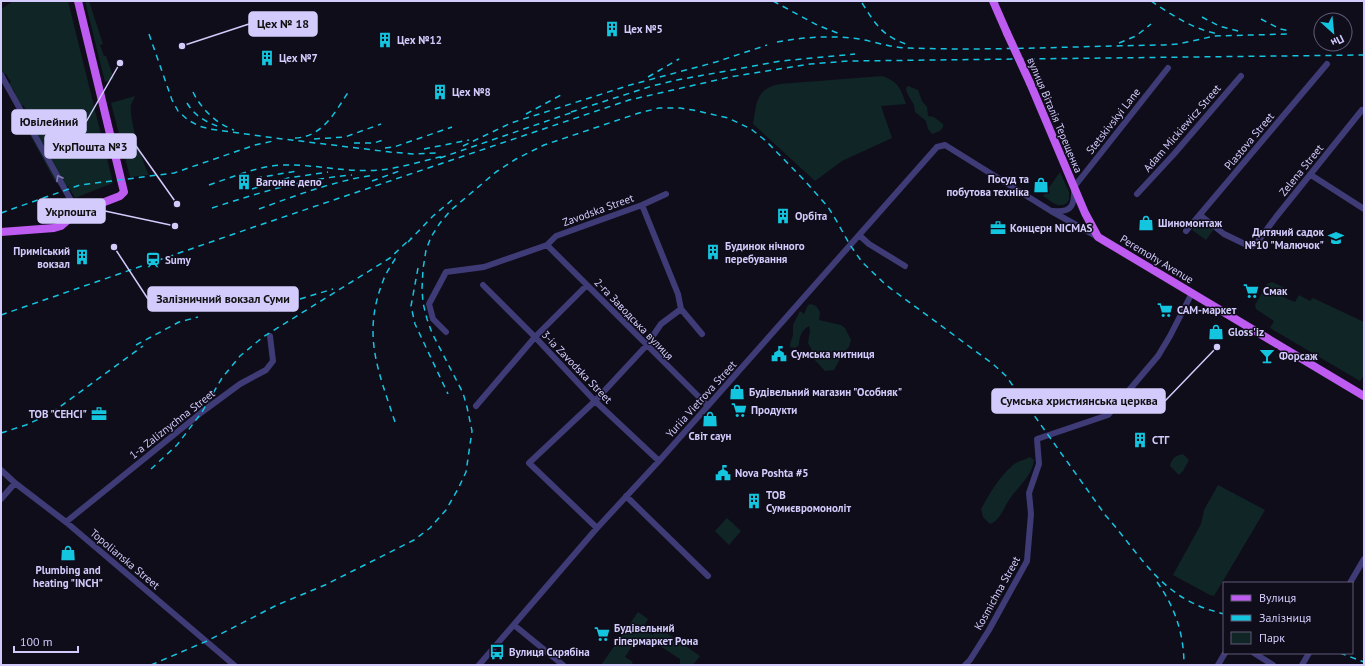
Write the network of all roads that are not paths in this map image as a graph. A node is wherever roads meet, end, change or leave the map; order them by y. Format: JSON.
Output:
{"nodes":[{"id":1,"x":78,"y":1,"type":"edge"},
{"id":2,"x":993,"y":1,"type":"edge"},
{"id":3,"x":1326,"y":64,"type":"dead end"},
{"id":4,"x":1168,"y":68,"type":"dead end"},
{"id":5,"x":1,"y":75,"type":"edge"},
{"id":6,"x":1242,"y":76,"type":"dead end"},
{"id":7,"x":1362,"y":110,"type":"dead end"},
{"id":8,"x":937,"y":147,"type":"joint"},
{"id":9,"x":1311,"y":175,"type":"junction"},
{"id":10,"x":1074,"y":188,"type":"junction"},
{"id":11,"x":666,"y":194,"type":"dead end"},
{"id":12,"x":1137,"y":194,"type":"dead end"},
{"id":13,"x":1364,"y":200,"type":"edge"},
{"id":14,"x":642,"y":205,"type":"junction"},
{"id":15,"x":1361,"y":208,"type":"edge"},
{"id":16,"x":1051,"y":211,"type":"junction"},
{"id":17,"x":76,"y":213,"type":"junction"},
{"id":18,"x":1200,"y":215,"type":"junction"},
{"id":19,"x":1186,"y":231,"type":"dead end"},
{"id":20,"x":1,"y":232,"type":"edge"},
{"id":21,"x":859,"y":235,"type":"junction"},
{"id":22,"x":1098,"y":237,"type":"junction"},
{"id":23,"x":547,"y":245,"type":"junction"},
{"id":24,"x":905,"y":266,"type":"dead end"},
{"id":25,"x":483,"y":285,"type":"dead end"},
{"id":26,"x":587,"y":285,"type":"junction"},
{"id":27,"x":1192,"y":293,"type":"junction"},
{"id":28,"x":681,"y":309,"type":"junction"},
{"id":29,"x":446,"y":332,"type":"dead end"},
{"id":30,"x":702,"y":334,"type":"dead end"},
{"id":31,"x":270,"y":336,"type":"dead end"},
{"id":32,"x":535,"y":337,"type":"junction"},
{"id":33,"x":646,"y":346,"type":"junction"},
{"id":34,"x":1364,"y":396,"type":"edge"},
{"id":35,"x":595,"y":401,"type":"junction"},
{"id":36,"x":476,"y":406,"type":"dead end"},
{"id":37,"x":708,"y":406,"type":"junction"},
{"id":38,"x":659,"y":461,"type":"junction"},
{"id":39,"x":1,"y":470,"type":"edge"},
{"id":40,"x":15,"y":483,"type":"junction"},
{"id":41,"x":626,"y":496,"type":"junction"},
{"id":42,"x":1,"y":499,"type":"edge"},
{"id":43,"x":66,"y":522,"type":"junction"},
{"id":44,"x":597,"y":528,"type":"junction"},
{"id":45,"x":1364,"y":559,"type":"edge"},
{"id":46,"x":708,"y":576,"type":"dead end"},
{"id":47,"x":1351,"y":582,"type":"edge"},
{"id":48,"x":514,"y":625,"type":"junction"},
{"id":49,"x":1224,"y":654,"type":"edge"},
{"id":50,"x":1256,"y":654,"type":"edge"},
{"id":51,"x":1308,"y":654,"type":"edge"},
{"id":52,"x":234,"y":665,"type":"edge"},
{"id":53,"x":479,"y":665,"type":"edge"},
{"id":54,"x":563,"y":665,"type":"edge"},
{"id":55,"x":965,"y":665,"type":"edge"},
{"id":56,"x":1218,"y":665,"type":"edge"},
{"id":57,"x":1273,"y":665,"type":"edge"},
{"id":58,"x":1302,"y":665,"type":"edge"}],
"edges":[{"from":1,"to":17,"type":"main road"},
{"from":2,"to":10,"type":"main road","name":"вулиця Віталія Терещенка","bridge":true},
{"from":3,"to":18,"type":"street","name":"Plastova Street"},
{"from":4,"to":10,"type":"street","name":"Stetskivskyi Lane"},
{"from":17,"to":5,"type":"street","one_way":true},
{"from":6,"to":12,"type":"street","name":"Adam Mickiewicz Street"},
{"from":7,"to":9,"type":"street","name":"Zelena Street"},
{"from":8,"to":16,"type":"street","name":"Peremohy Avenue"},
{"from":8,"to":21,"type":"street","name":"Yuriia Vietrova Street"},
{"from":9,"to":15,"type":"street"},
{"from":9,"to":18,"type":"street","name":"Zelena Street"},
{"from":10,"to":16,"type":"street"},
{"from":10,"to":22,"type":"main road","name":"вулиця Віталія Терещенка"},
{"from":11,"to":14,"type":"street","name":"Zavodska Street"},
{"from":13,"to":15,"type":"street"},
{"from":14,"to":23,"type":"street","name":"Zavodska Street"},
{"from":14,"to":28,"type":"street"},
{"from":16,"to":22,"type":"street","name":"Peremohy Avenue"},
{"from":17,"to":20,"type":"main road"},
{"from":18,"to":19,"type":"street","name":"Plastova Street"},
{"from":21,"to":24,"type":"street"},
{"from":21,"to":37,"type":"street","name":"Yuriia Vietrova Street"},
{"from":22,"to":27,"type":"main road","name":"Peremohy Avenue"},
{"from":23,"to":26,"type":"street","name":"2-га Заводська вулиця"},
{"from":23,"to":29,"type":"street","name":"Zavodska Street"},
{"from":25,"to":32,"type":"street","name":"3-ia Zavodska Street"},
{"from":26,"to":32,"type":"street"},
{"from":26,"to":33,"type":"street","name":"2-га Заводська вулиця"},
{"from":27,"to":34,"type":"main road","name":"Peremohy Avenue"},
{"from":27,"to":55,"type":"street","name":"Kosmichna Street"},
{"from":28,"to":30,"type":"street"},
{"from":28,"to":33,"type":"street"},
{"from":31,"to":43,"type":"street","name":"1-a Zaliznychna Street"},
{"from":32,"to":35,"type":"street","name":"3-ia Zavodska Street"},
{"from":32,"to":36,"type":"street"},
{"from":33,"to":35,"type":"street"},
{"from":33,"to":37,"type":"street","name":"2-га Заводська вулиця"},
{"from":35,"to":38,"type":"street","name":"3-ia Zavodska Street"},
{"from":35,"to":44,"type":"street"},
{"from":37,"to":38,"type":"street","name":"Yuriia Vietrova Street"},
{"from":38,"to":41,"type":"street","name":"Yuriia Vietrova Street"},
{"from":39,"to":40,"type":"street","name":"Topolianska Street"},
{"from":40,"to":42,"type":"street"},
{"from":40,"to":43,"type":"street","name":"Topolianska Street"},
{"from":41,"to":44,"type":"street","name":"Yuriia Vietrova Street"},
{"from":41,"to":46,"type":"street"},
{"from":43,"to":52,"type":"street","name":"Topolianska Street"},
{"from":44,"to":48,"type":"street","name":"Yuriia Vietrova Street"},
{"from":45,"to":47,"type":"street"},
{"from":48,"to":53,"type":"street","name":"Yuriia Vietrova Street"},
{"from":48,"to":54,"type":"street"},
{"from":49,"to":56,"type":"street"},
{"from":50,"to":57,"type":"street"},
{"from":51,"to":58,"type":"street"}]}
